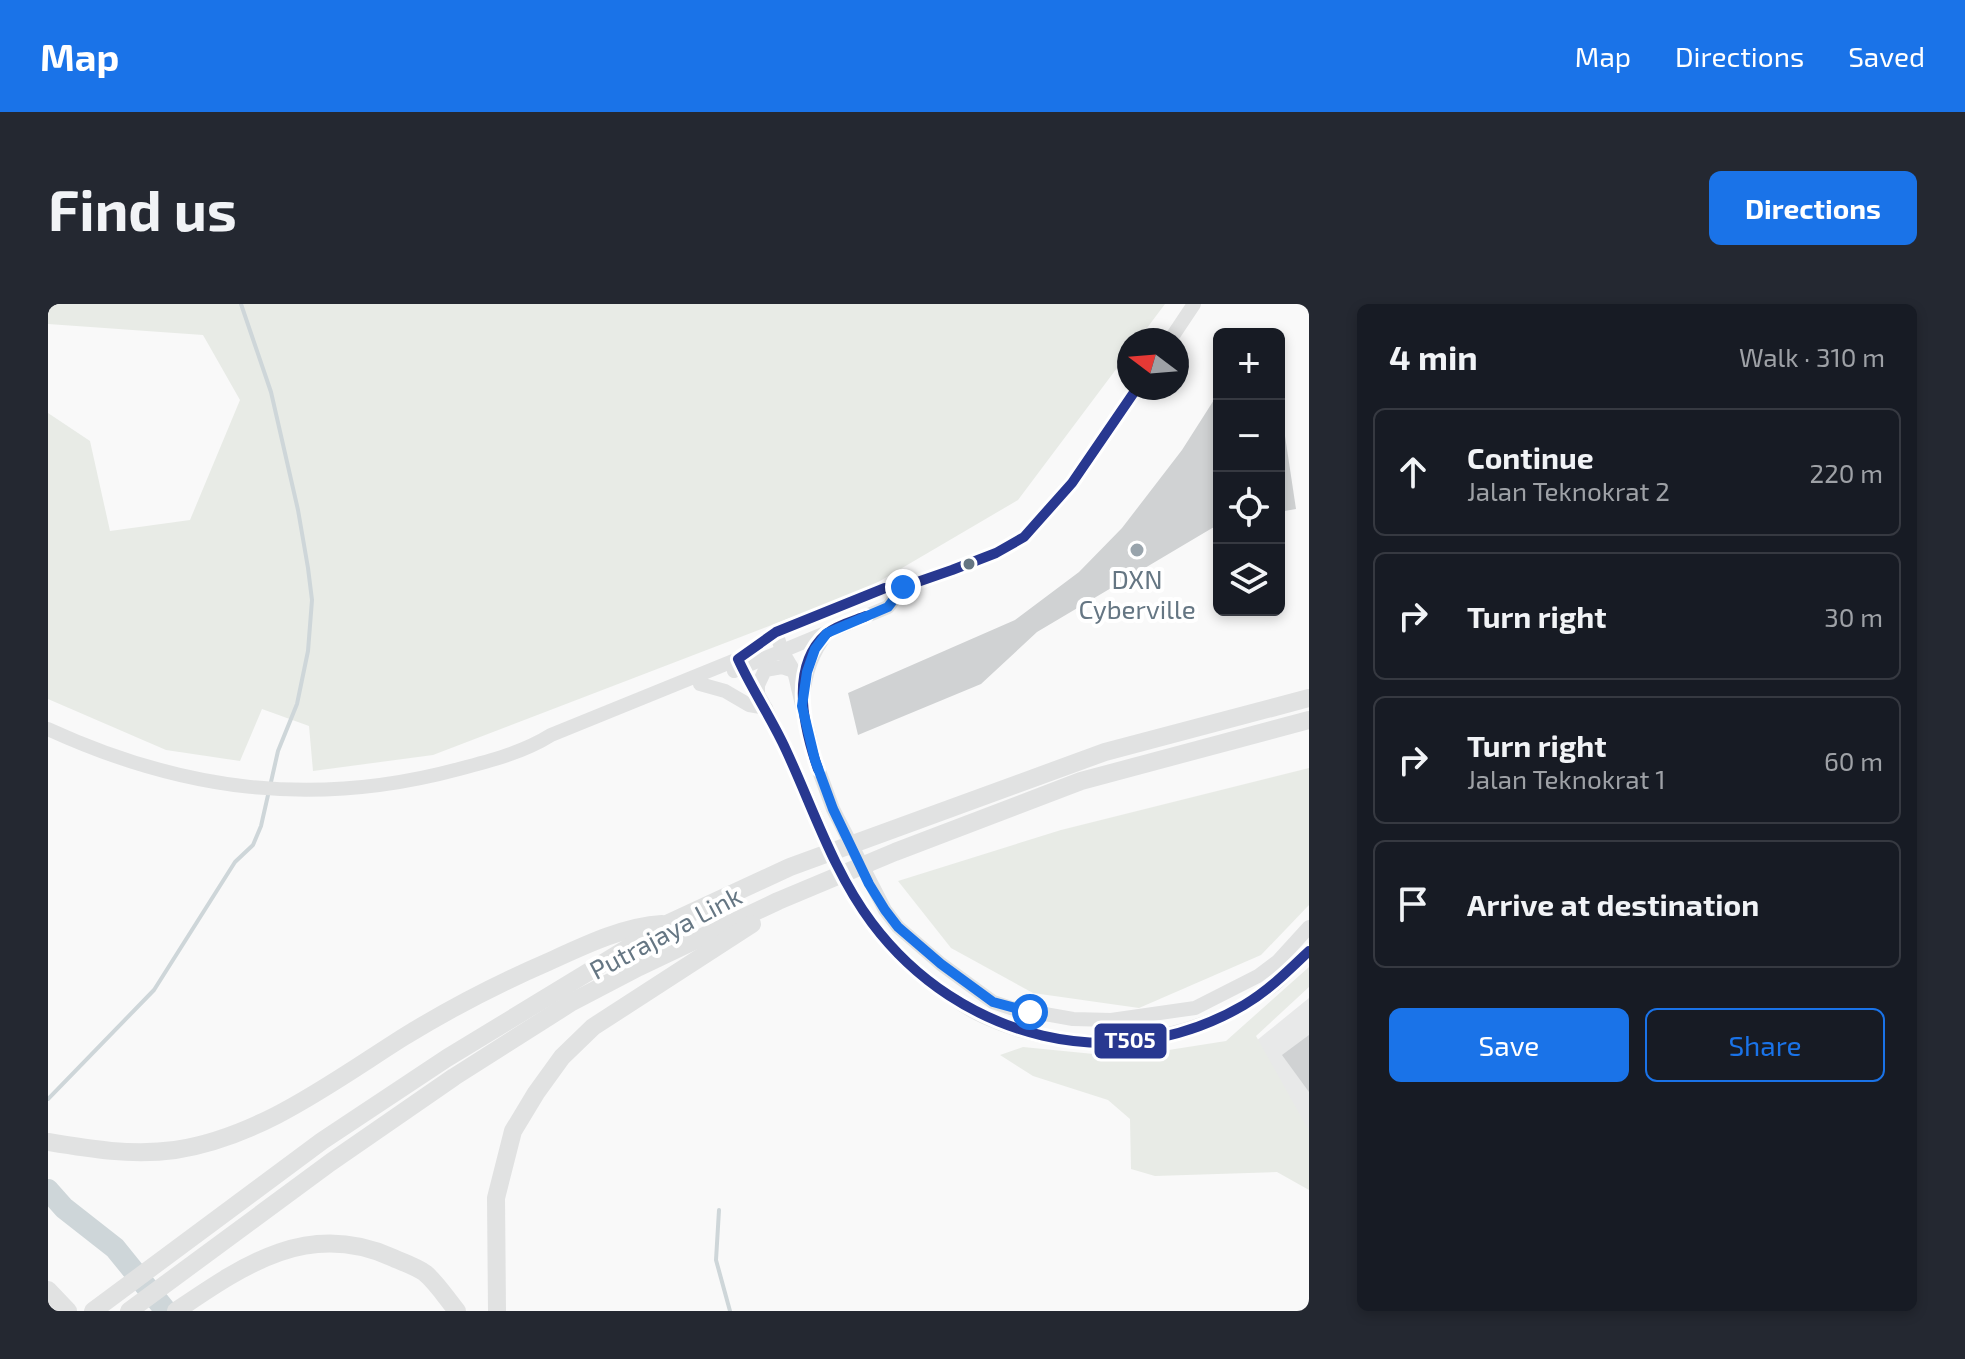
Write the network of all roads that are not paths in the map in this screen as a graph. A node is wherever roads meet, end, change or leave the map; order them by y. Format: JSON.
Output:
{"nodes":[{"id":1,"x":1194,"y":304,"type":"edge"},
{"id":2,"x":1178,"y":328,"type":"edge"},
{"id":3,"x":1129,"y":400,"type":"edge"},
{"id":4,"x":903,"y":587,"type":"junction"},
{"id":5,"x":776,"y":632,"type":"junction"},
{"id":6,"x":827,"y":633,"type":"junction"},
{"id":7,"x":782,"y":651,"type":"junction"},
{"id":8,"x":740,"y":663,"type":"junction"},
{"id":9,"x":794,"y":671,"type":"junction"},
{"id":10,"x":700,"y":684,"type":"junction"},
{"id":11,"x":758,"y":693,"type":"junction"},
{"id":12,"x":1309,"y":698,"type":"edge"},
{"id":13,"x":802,"y":706,"type":"junction"},
{"id":14,"x":766,"y":708,"type":"junction"},
{"id":15,"x":1309,"y":720,"type":"edge"},
{"id":16,"x":48,"y":729,"type":"edge"},
{"id":17,"x":537,"y":743,"type":"junction"},
{"id":18,"x":766,"y":906,"type":"junction"},
{"id":19,"x":669,"y":923,"type":"junction"},
{"id":20,"x":1309,"y":927,"type":"edge"},
{"id":21,"x":1309,"y":951,"type":"edge"},
{"id":22,"x":48,"y":1142,"type":"edge"},
{"id":23,"x":48,"y":1290,"type":"edge"},
{"id":24,"x":68,"y":1311,"type":"edge"},
{"id":25,"x":93,"y":1311,"type":"edge"},
{"id":26,"x":129,"y":1311,"type":"edge"},
{"id":27,"x":176,"y":1311,"type":"edge"},
{"id":28,"x":457,"y":1311,"type":"edge"},
{"id":29,"x":497,"y":1311,"type":"edge"}],
"edges":[{"from":1,"to":2,"type":"main road"},
{"from":3,"to":4,"type":"main road"},
{"from":4,"to":5,"type":"main road"},
{"from":4,"to":6,"type":"main road"},
{"from":5,"to":7,"type":"main road"},
{"from":5,"to":8,"type":"main road"},
{"from":6,"to":7,"type":"main road"},
{"from":6,"to":13,"type":"main road"},
{"from":7,"to":8,"type":"main road"},
{"from":7,"to":9,"type":"main road"},
{"from":8,"to":10,"type":"main road"},
{"from":8,"to":11,"type":"main road"},
{"from":8,"to":17,"type":"main road"},
{"from":9,"to":11,"type":"main road"},
{"from":9,"to":13,"type":"main road"},
{"from":10,"to":14,"type":"main road"},
{"from":10,"to":17,"type":"main road"},
{"from":11,"to":14,"type":"main road"},
{"from":12,"to":19,"type":"highway","name":"Putrajaya Link"},
{"from":13,"to":20,"type":"main road"},
{"from":14,"to":21,"type":"main road"},
{"from":15,"to":18,"type":"highway","name":"Putrajaya Link"},
{"from":16,"to":17,"type":"main road"},
{"from":18,"to":26,"type":"highway","name":"Putrajaya Link"},
{"from":18,"to":29,"type":"highway"},
{"from":19,"to":22,"type":"highway"},
{"from":19,"to":25,"type":"highway","name":"Putrajaya Link"},
{"from":23,"to":24,"type":"highway"},
{"from":27,"to":28,"type":"highway"}]}
